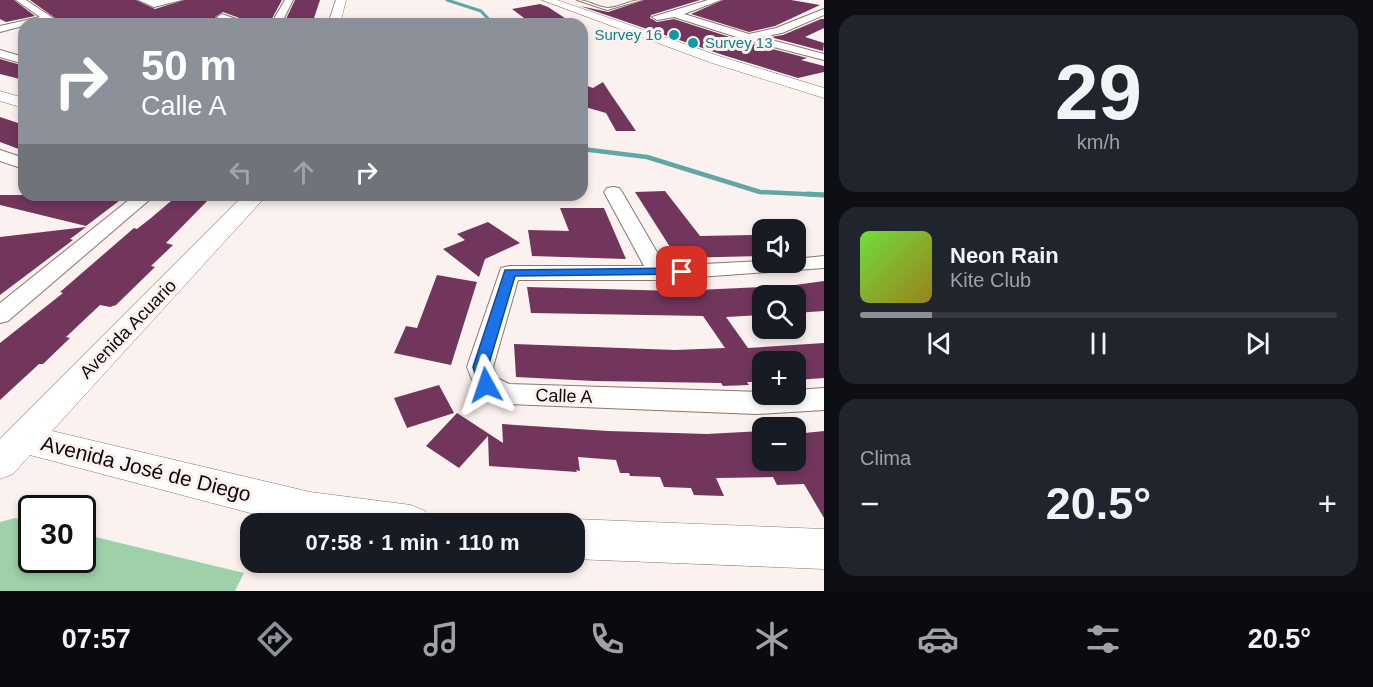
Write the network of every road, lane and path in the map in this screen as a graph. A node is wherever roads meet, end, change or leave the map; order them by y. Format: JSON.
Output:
{"nodes":[{"id":1,"x":20,"y":0,"type":"edge"},
{"id":2,"x":142,"y":0,"type":"edge"},
{"id":3,"x":178,"y":0,"type":"edge"},
{"id":4,"x":290,"y":0,"type":"edge"},
{"id":5,"x":341,"y":0,"type":"edge"},
{"id":6,"x":547,"y":0,"type":"edge"},
{"id":7,"x":579,"y":0,"type":"edge"},
{"id":8,"x":640,"y":0,"type":"edge"},
{"id":9,"x":717,"y":0,"type":"edge"},
{"id":10,"x":824,"y":12,"type":"edge"},
{"id":11,"x":675,"y":14,"type":"junction"},
{"id":12,"x":48,"y":18,"type":"edge"},
{"id":13,"x":280,"y":18,"type":"edge"},
{"id":14,"x":336,"y":18,"type":"edge"},
{"id":15,"x":657,"y":18,"type":"dead end"},
{"id":16,"x":802,"y":22,"type":"junction"},
{"id":17,"x":18,"y":26,"type":"edge"},
{"id":18,"x":824,"y":26,"type":"edge"},
{"id":19,"x":0,"y":30,"type":"edge"},
{"id":20,"x":747,"y":37,"type":"junction"},
{"id":21,"x":0,"y":52,"type":"edge"},
{"id":22,"x":824,"y":57,"type":"edge"},
{"id":23,"x":18,"y":58,"type":"edge"},
{"id":24,"x":18,"y":60,"type":"edge"},
{"id":25,"x":0,"y":64,"type":"edge"},
{"id":26,"x":824,"y":93,"type":"edge"},
{"id":27,"x":0,"y":96,"type":"edge"},
{"id":28,"x":18,"y":101,"type":"edge"},
{"id":29,"x":0,"y":155,"type":"edge"},
{"id":30,"x":18,"y":162,"type":"edge"},
{"id":31,"x":613,"y":192,"type":"dead end"},
{"id":32,"x":139,"y":201,"type":"edge"},
{"id":33,"x":250,"y":201,"type":"edge"},
{"id":34,"x":824,"y":262,"type":"edge"},
{"id":35,"x":658,"y":273,"type":"junction"},
{"id":36,"x":0,"y":315,"type":"edge"},
{"id":37,"x":824,"y":399,"type":"edge"},
{"id":38,"x":12,"y":451,"type":"edge"},
{"id":39,"x":332,"y":513,"type":"edge"},
{"id":40,"x":585,"y":539,"type":"edge"},
{"id":41,"x":824,"y":549,"type":"edge"}],
"edges":[{"from":1,"to":12,"type":"street"},
{"from":2,"to":3,"type":"street"},
{"from":4,"to":13,"type":"street"},
{"from":5,"to":14,"type":"street"},
{"from":6,"to":26,"type":"street"},
{"from":7,"to":8,"type":"lane"},
{"from":9,"to":11,"type":"street"},
{"from":10,"to":16,"type":"street"},
{"from":11,"to":15,"type":"street"},
{"from":11,"to":20,"type":"street"},
{"from":16,"to":18,"type":"street"},
{"from":16,"to":20,"type":"street"},
{"from":17,"to":19,"type":"street"},
{"from":20,"to":22,"type":"street"},
{"from":21,"to":23,"type":"street"},
{"from":24,"to":25,"type":"street"},
{"from":27,"to":28,"type":"street"},
{"from":29,"to":30,"type":"street"},
{"from":31,"to":35,"type":"street"},
{"from":32,"to":36,"type":"street"},
{"from":33,"to":38,"type":"street","name":"Avenida Acuario"},
{"from":34,"to":35,"type":"street","name":"Calle A"},
{"from":35,"to":37,"type":"street","name":"Calle A"},
{"from":38,"to":39,"type":"street","name":"Avenida José de Diego"},
{"from":40,"to":41,"type":"street"}]}
